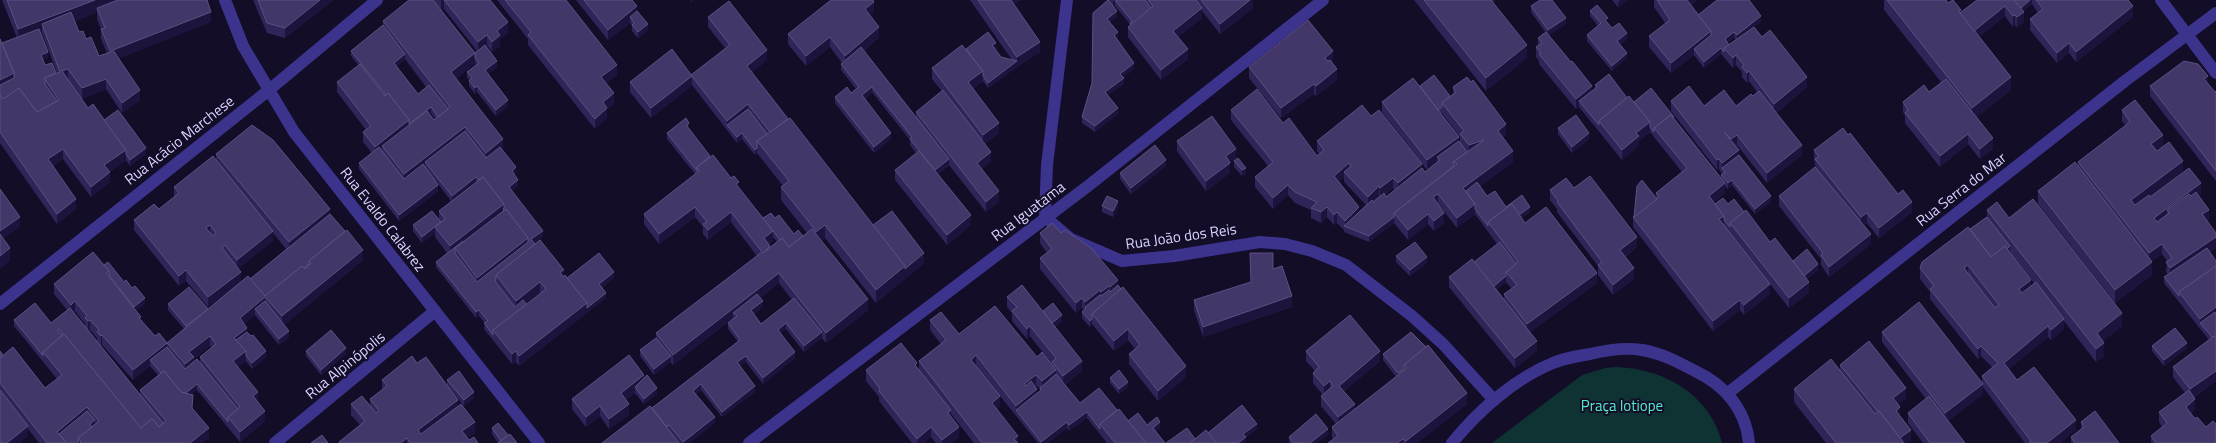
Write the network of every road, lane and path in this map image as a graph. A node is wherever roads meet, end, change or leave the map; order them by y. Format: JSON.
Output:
{"nodes":[{"id":1,"x":225,"y":0,"type":"edge"},
{"id":2,"x":377,"y":0,"type":"edge"},
{"id":3,"x":1067,"y":0,"type":"edge"},
{"id":4,"x":1323,"y":0,"type":"edge"},
{"id":5,"x":2160,"y":0,"type":"edge"},
{"id":6,"x":2216,"y":13,"type":"edge"},
{"id":7,"x":2187,"y":36,"type":"junction"},
{"id":8,"x":2216,"y":72,"type":"edge"},
{"id":9,"x":269,"y":90,"type":"junction"},
{"id":10,"x":1045,"y":217,"type":"junction"},
{"id":11,"x":0,"y":304,"type":"edge"},
{"id":12,"x":435,"y":311,"type":"junction"},
{"id":13,"x":1728,"y":393,"type":"junction"},
{"id":14,"x":1494,"y":400,"type":"junction"},
{"id":15,"x":275,"y":443,"type":"edge"},
{"id":16,"x":539,"y":443,"type":"edge"},
{"id":17,"x":749,"y":443,"type":"edge"},
{"id":18,"x":1452,"y":443,"type":"edge"},
{"id":19,"x":1749,"y":443,"type":"edge"}],
"edges":[{"from":1,"to":9,"type":"street","name":"Rua Evaldo Calabrez"},
{"from":2,"to":9,"type":"street","name":"Rua Acácio Marchese"},
{"from":3,"to":10,"type":"street"},
{"from":4,"to":10,"type":"street","name":"Rua Iguatama"},
{"from":5,"to":7,"type":"street"},
{"from":6,"to":7,"type":"street","name":"Rua Serra do Mar"},
{"from":7,"to":8,"type":"street"},
{"from":7,"to":13,"type":"street","name":"Rua Serra do Mar"},
{"from":9,"to":11,"type":"street","name":"Rua Acácio Marchese"},
{"from":9,"to":12,"type":"street","name":"Rua Evaldo Calabrez"},
{"from":10,"to":14,"type":"street","name":"Rua João dos Reis"},
{"from":10,"to":17,"type":"street","name":"Rua Iguatama"},
{"from":12,"to":15,"type":"street","name":"Rua Alpinópolis"},
{"from":12,"to":16,"type":"street","name":"Rua Evaldo Calabrez"},
{"from":13,"to":14,"type":"street"},
{"from":13,"to":19,"type":"street"},
{"from":14,"to":18,"type":"street"}]}
